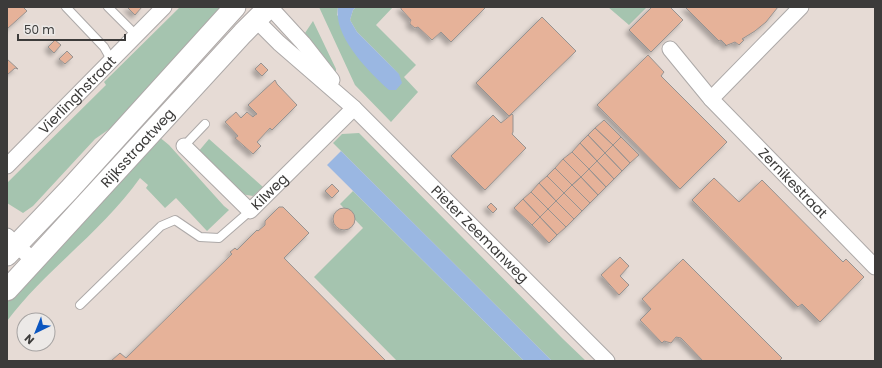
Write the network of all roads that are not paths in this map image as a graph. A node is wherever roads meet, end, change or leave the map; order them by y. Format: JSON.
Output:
{"nodes":[{"id":1,"x":66,"y":7,"type":"edge"},
{"id":2,"x":108,"y":7,"type":"edge"},
{"id":3,"x":164,"y":7,"type":"edge"},
{"id":4,"x":235,"y":7,"type":"edge"},
{"id":5,"x":801,"y":7,"type":"edge"},
{"id":6,"x":261,"y":10,"type":"edge"},
{"id":7,"x":136,"y":36,"type":"junction"},
{"id":8,"x":670,"y":49,"type":"dead end"},
{"id":9,"x":110,"y":63,"type":"junction"},
{"id":10,"x":711,"y":99,"type":"junction"},
{"id":11,"x":354,"y":108,"type":"junction"},
{"id":12,"x":205,"y":124,"type":"dead end"},
{"id":13,"x":184,"y":146,"type":"joint"},
{"id":14,"x":7,"y":166,"type":"edge"},
{"id":15,"x":250,"y":211,"type":"junction"},
{"id":16,"x":10,"y":245,"type":"edge"},
{"id":17,"x":34,"y":261,"type":"junction"},
{"id":18,"x":875,"y":267,"type":"edge"},
{"id":19,"x":7,"y":290,"type":"edge"},
{"id":20,"x":80,"y":305,"type":"dead end"},
{"id":21,"x":607,"y":361,"type":"edge"}],
"edges":[{"from":1,"to":9,"type":"lane"},
{"from":2,"to":7,"type":"lane"},
{"from":3,"to":7,"type":"street","name":"Vierlinghstraat"},
{"from":4,"to":16,"type":"main road","name":"Rijksstraatweg"},
{"from":5,"to":10,"type":"street"},
{"from":6,"to":11,"type":"street","name":"Pieter Zeemanweg"},
{"from":6,"to":17,"type":"main road","name":"Rijksstraatweg"},
{"from":7,"to":9,"type":"street","name":"Vierlinghstraat"},
{"from":8,"to":10,"type":"street","name":"Zernikestraat"},
{"from":9,"to":14,"type":"street","name":"Vierlinghstraat"},
{"from":10,"to":18,"type":"street","name":"Zernikestraat"},
{"from":11,"to":15,"type":"street","name":"Kilweg"},
{"from":11,"to":21,"type":"street","name":"Pieter Zeemanweg"},
{"from":12,"to":13,"type":"lane"},
{"from":13,"to":15,"type":"street","name":"Kilweg"},
{"from":15,"to":20,"type":"lane"},
{"from":16,"to":17,"type":"street"},
{"from":17,"to":19,"type":"main road","name":"Rijksstraatweg"}]}
